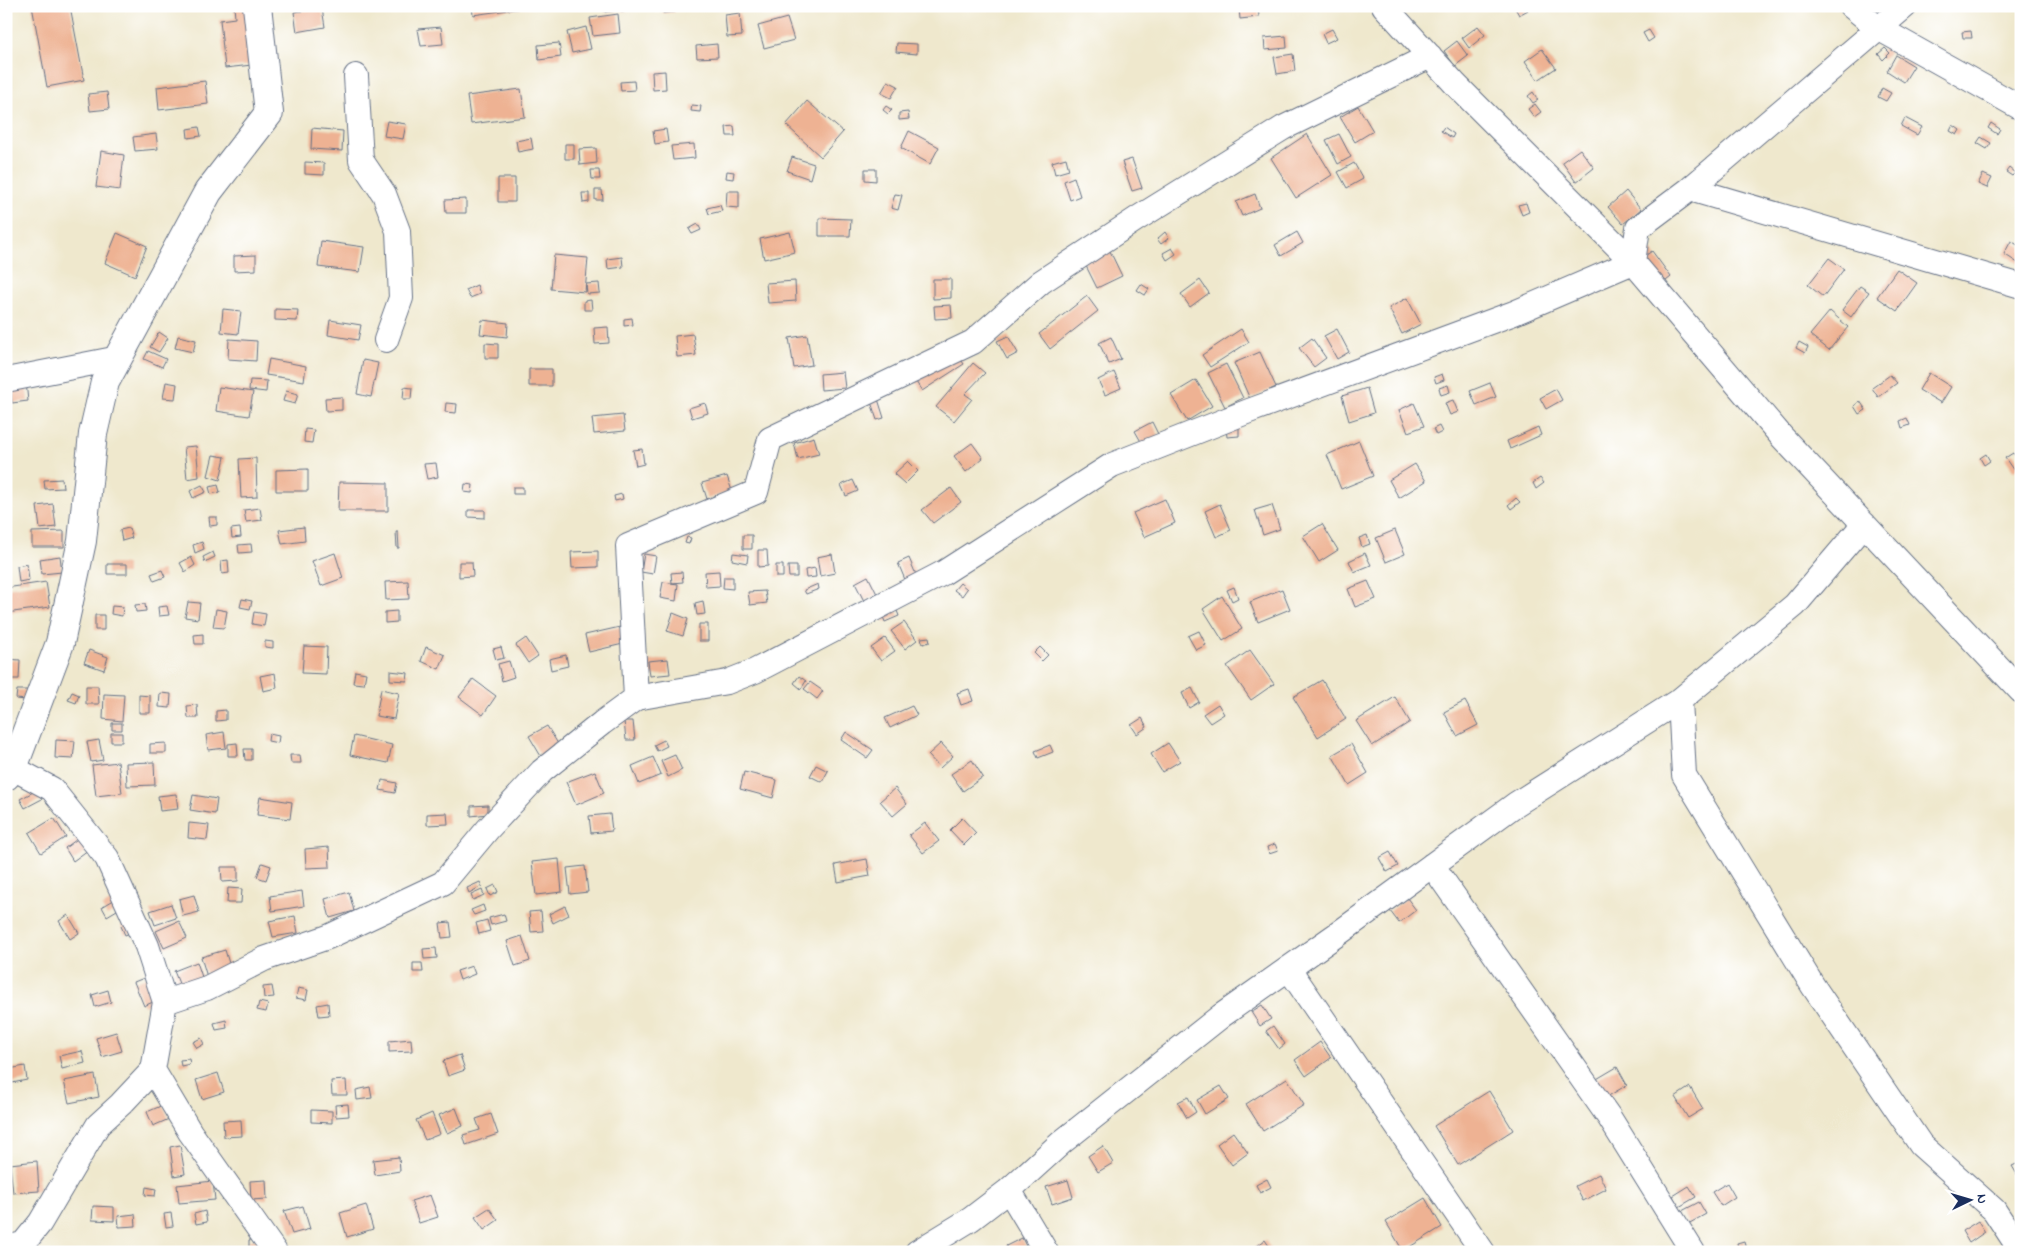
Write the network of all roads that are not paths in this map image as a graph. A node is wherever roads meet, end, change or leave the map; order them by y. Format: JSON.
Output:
{"nodes":[{"id":1,"x":257,"y":6,"type":"edge"},
{"id":2,"x":1384,"y":6,"type":"edge"},
{"id":3,"x":1851,"y":6,"type":"edge"},
{"id":4,"x":1905,"y":6,"type":"edge"},
{"id":5,"x":1878,"y":28,"type":"junction"},
{"id":6,"x":1430,"y":56,"type":"junction"},
{"id":7,"x":356,"y":76,"type":"dead end"},
{"id":8,"x":2021,"y":108,"type":"edge"},
{"id":9,"x":1690,"y":188,"type":"junction"},
{"id":10,"x":1633,"y":262,"type":"junction"},
{"id":11,"x":2021,"y":286,"type":"edge"},
{"id":12,"x":386,"y":340,"type":"dead end"},
{"id":13,"x":119,"y":358,"type":"junction"},
{"id":14,"x":6,"y":380,"type":"edge"},
{"id":15,"x":1864,"y":524,"type":"junction"},
{"id":16,"x":2021,"y":691,"type":"edge"},
{"id":17,"x":636,"y":698,"type":"junction"},
{"id":18,"x":1680,"y":700,"type":"junction"},
{"id":19,"x":9,"y":772,"type":"edge"},
{"id":20,"x":1432,"y":866,"type":"junction"},
{"id":21,"x":1289,"y":969,"type":"junction"},
{"id":22,"x":165,"y":1002,"type":"junction"},
{"id":23,"x":153,"y":1070,"type":"junction"},
{"id":24,"x":1009,"y":1190,"type":"junction"},
{"id":25,"x":6,"y":1248,"type":"edge"},
{"id":26,"x":2021,"y":1251,"type":"edge"},
{"id":27,"x":275,"y":1252,"type":"edge"},
{"id":28,"x":917,"y":1252,"type":"edge"},
{"id":29,"x":1046,"y":1252,"type":"edge"},
{"id":30,"x":1483,"y":1252,"type":"edge"},
{"id":31,"x":1693,"y":1252,"type":"edge"}],
"edges":[{"from":1,"to":13,"type":"street"},
{"from":2,"to":6,"type":"street"},
{"from":3,"to":5,"type":"street"},
{"from":4,"to":5,"type":"street"},
{"from":5,"to":8,"type":"street"},
{"from":5,"to":9,"type":"street"},
{"from":6,"to":10,"type":"street"},
{"from":6,"to":17,"type":"street"},
{"from":7,"to":12,"type":"street"},
{"from":9,"to":10,"type":"street"},
{"from":9,"to":11,"type":"street"},
{"from":10,"to":15,"type":"street"},
{"from":10,"to":17,"type":"street"},
{"from":13,"to":14,"type":"street"},
{"from":13,"to":19,"type":"street"},
{"from":15,"to":16,"type":"street"},
{"from":15,"to":18,"type":"street"},
{"from":17,"to":22,"type":"street"},
{"from":18,"to":20,"type":"street"},
{"from":18,"to":26,"type":"street"},
{"from":19,"to":22,"type":"street"},
{"from":20,"to":21,"type":"street"},
{"from":20,"to":31,"type":"street"},
{"from":21,"to":24,"type":"street"},
{"from":21,"to":30,"type":"street"},
{"from":22,"to":23,"type":"street"},
{"from":23,"to":25,"type":"street"},
{"from":23,"to":27,"type":"street"},
{"from":24,"to":28,"type":"street"},
{"from":24,"to":29,"type":"street"}]}
